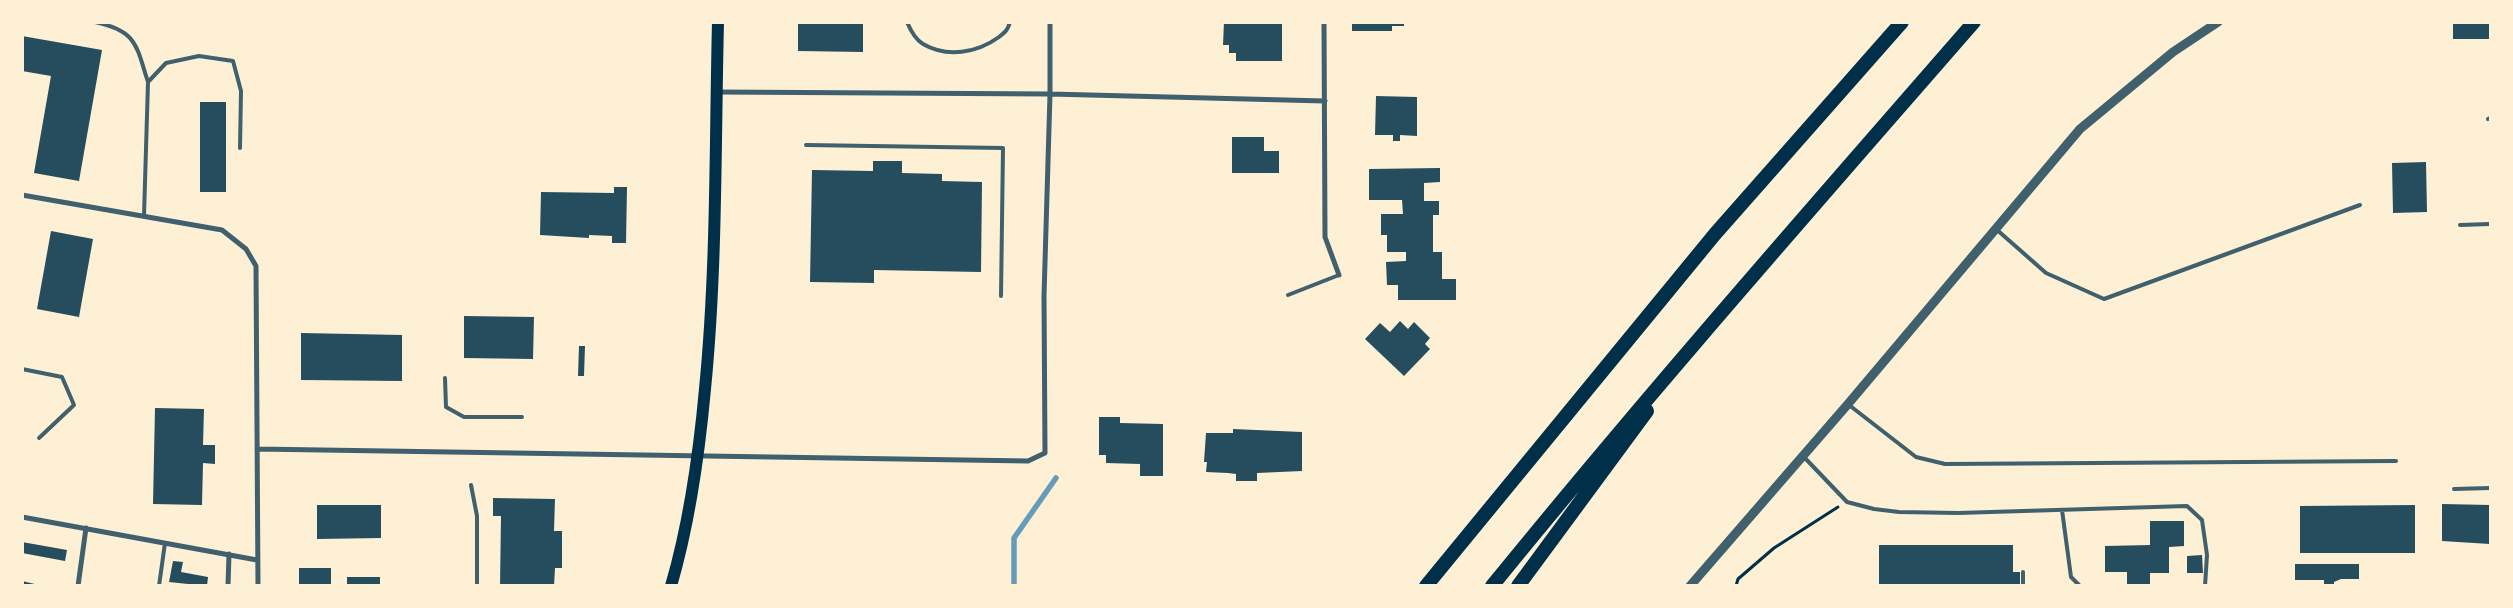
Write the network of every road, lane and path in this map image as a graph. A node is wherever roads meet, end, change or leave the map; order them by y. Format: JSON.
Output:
{"nodes":[{"id":1,"x":95,"y":22,"type":"edge"},
{"id":2,"x":718,"y":22,"type":"edge"},
{"id":3,"x":906,"y":22,"type":"edge"},
{"id":4,"x":1010,"y":22,"type":"edge"},
{"id":5,"x":1050,"y":22,"type":"edge"},
{"id":6,"x":1324,"y":22,"type":"edge"},
{"id":7,"x":1902,"y":22,"type":"edge"},
{"id":8,"x":1974,"y":22,"type":"edge"},
{"id":9,"x":2218,"y":22,"type":"edge"},
{"id":10,"x":148,"y":82,"type":"junction"},
{"id":11,"x":717,"y":92,"type":"junction"},
{"id":12,"x":1050,"y":94,"type":"junction"},
{"id":13,"x":1325,"y":101,"type":"junction"},
{"id":14,"x":806,"y":145,"type":"dead end"},
{"id":15,"x":240,"y":148,"type":"dead end"},
{"id":16,"x":22,"y":195,"type":"edge"},
{"id":17,"x":2360,"y":205,"type":"dead end"},
{"id":18,"x":144,"y":216,"type":"junction"},
{"id":19,"x":2490,"y":224,"type":"edge"},
{"id":20,"x":2460,"y":225,"type":"dead end"},
{"id":21,"x":1996,"y":229,"type":"junction"},
{"id":22,"x":1339,"y":275,"type":"joint"},
{"id":23,"x":1288,"y":295,"type":"dead end"},
{"id":24,"x":1000,"y":296,"type":"dead end"},
{"id":25,"x":1724,"y":309,"type":"junction"},
{"id":26,"x":22,"y":369,"type":"edge"},
{"id":27,"x":446,"y":378,"type":"dead end"},
{"id":28,"x":1848,"y":404,"type":"junction"},
{"id":29,"x":522,"y":417,"type":"dead end"},
{"id":30,"x":39,"y":438,"type":"dead end"},
{"id":31,"x":257,"y":450,"type":"junction"},
{"id":32,"x":699,"y":454,"type":"junction"},
{"id":33,"x":1802,"y":456,"type":"junction"},
{"id":34,"x":2396,"y":461,"type":"dead end"},
{"id":35,"x":472,"y":484,"type":"dead end"},
{"id":36,"x":2490,"y":488,"type":"edge"},
{"id":37,"x":2454,"y":489,"type":"dead end"},
{"id":38,"x":1847,"y":502,"type":"junction"},
{"id":39,"x":2062,"y":510,"type":"junction"},
{"id":40,"x":22,"y":517,"type":"edge"},
{"id":41,"x":86,"y":528,"type":"junction"},
{"id":42,"x":165,"y":543,"type":"junction"},
{"id":43,"x":229,"y":554,"type":"junction"},
{"id":44,"x":257,"y":560,"type":"junction"},
{"id":45,"x":2024,"y":572,"type":"dead end"},
{"id":46,"x":78,"y":586,"type":"edge"},
{"id":47,"x":159,"y":586,"type":"edge"},
{"id":48,"x":228,"y":586,"type":"edge"},
{"id":49,"x":258,"y":586,"type":"edge"},
{"id":50,"x":477,"y":586,"type":"edge"},
{"id":51,"x":671,"y":586,"type":"edge"},
{"id":52,"x":1426,"y":586,"type":"edge"},
{"id":53,"x":1492,"y":586,"type":"edge"},
{"id":54,"x":1518,"y":586,"type":"edge"},
{"id":55,"x":1690,"y":586,"type":"edge"},
{"id":56,"x":1736,"y":586,"type":"edge"},
{"id":57,"x":2024,"y":586,"type":"edge"},
{"id":58,"x":2080,"y":586,"type":"edge"},
{"id":59,"x":2205,"y":586,"type":"edge"}],
"edges":[{"from":1,"to":10,"type":"lane"},
{"from":2,"to":11,"type":"main road"},
{"from":3,"to":4,"type":"lane"},
{"from":5,"to":12,"type":"street"},
{"from":6,"to":13,"type":"street"},
{"from":7,"to":52,"type":"highway"},
{"from":8,"to":25,"type":"highway"},
{"from":9,"to":21,"type":"street"},
{"from":10,"to":15,"type":"lane"},
{"from":10,"to":18,"type":"lane"},
{"from":11,"to":12,"type":"street"},
{"from":11,"to":32,"type":"main road"},
{"from":12,"to":13,"type":"street"},
{"from":12,"to":32,"type":"street"},
{"from":13,"to":22,"type":"street"},
{"from":14,"to":24,"type":"lane"},
{"from":16,"to":18,"type":"street"},
{"from":17,"to":21,"type":"lane"},
{"from":18,"to":31,"type":"street"},
{"from":19,"to":20,"type":"lane"},
{"from":21,"to":28,"type":"street"},
{"from":22,"to":23,"type":"lane"},
{"from":25,"to":53,"type":"highway"},
{"from":25,"to":54,"type":"highway"},
{"from":26,"to":30,"type":"lane"},
{"from":27,"to":29,"type":"lane"},
{"from":28,"to":33,"type":"street"},
{"from":28,"to":34,"type":"lane"},
{"from":31,"to":32,"type":"street"},
{"from":31,"to":44,"type":"street"},
{"from":32,"to":51,"type":"main road"},
{"from":33,"to":38,"type":"lane"},
{"from":33,"to":55,"type":"street"},
{"from":35,"to":50,"type":"lane"},
{"from":36,"to":37,"type":"lane"},
{"from":38,"to":39,"type":"lane"},
{"from":38,"to":56,"type":"path"},
{"from":39,"to":58,"type":"lane"},
{"from":39,"to":59,"type":"lane"},
{"from":40,"to":41,"type":"street"},
{"from":41,"to":42,"type":"street"},
{"from":41,"to":46,"type":"street"},
{"from":42,"to":43,"type":"street"},
{"from":42,"to":47,"type":"lane"},
{"from":43,"to":44,"type":"street"},
{"from":43,"to":48,"type":"street"},
{"from":44,"to":49,"type":"street"},
{"from":45,"to":57,"type":"lane"}]}
